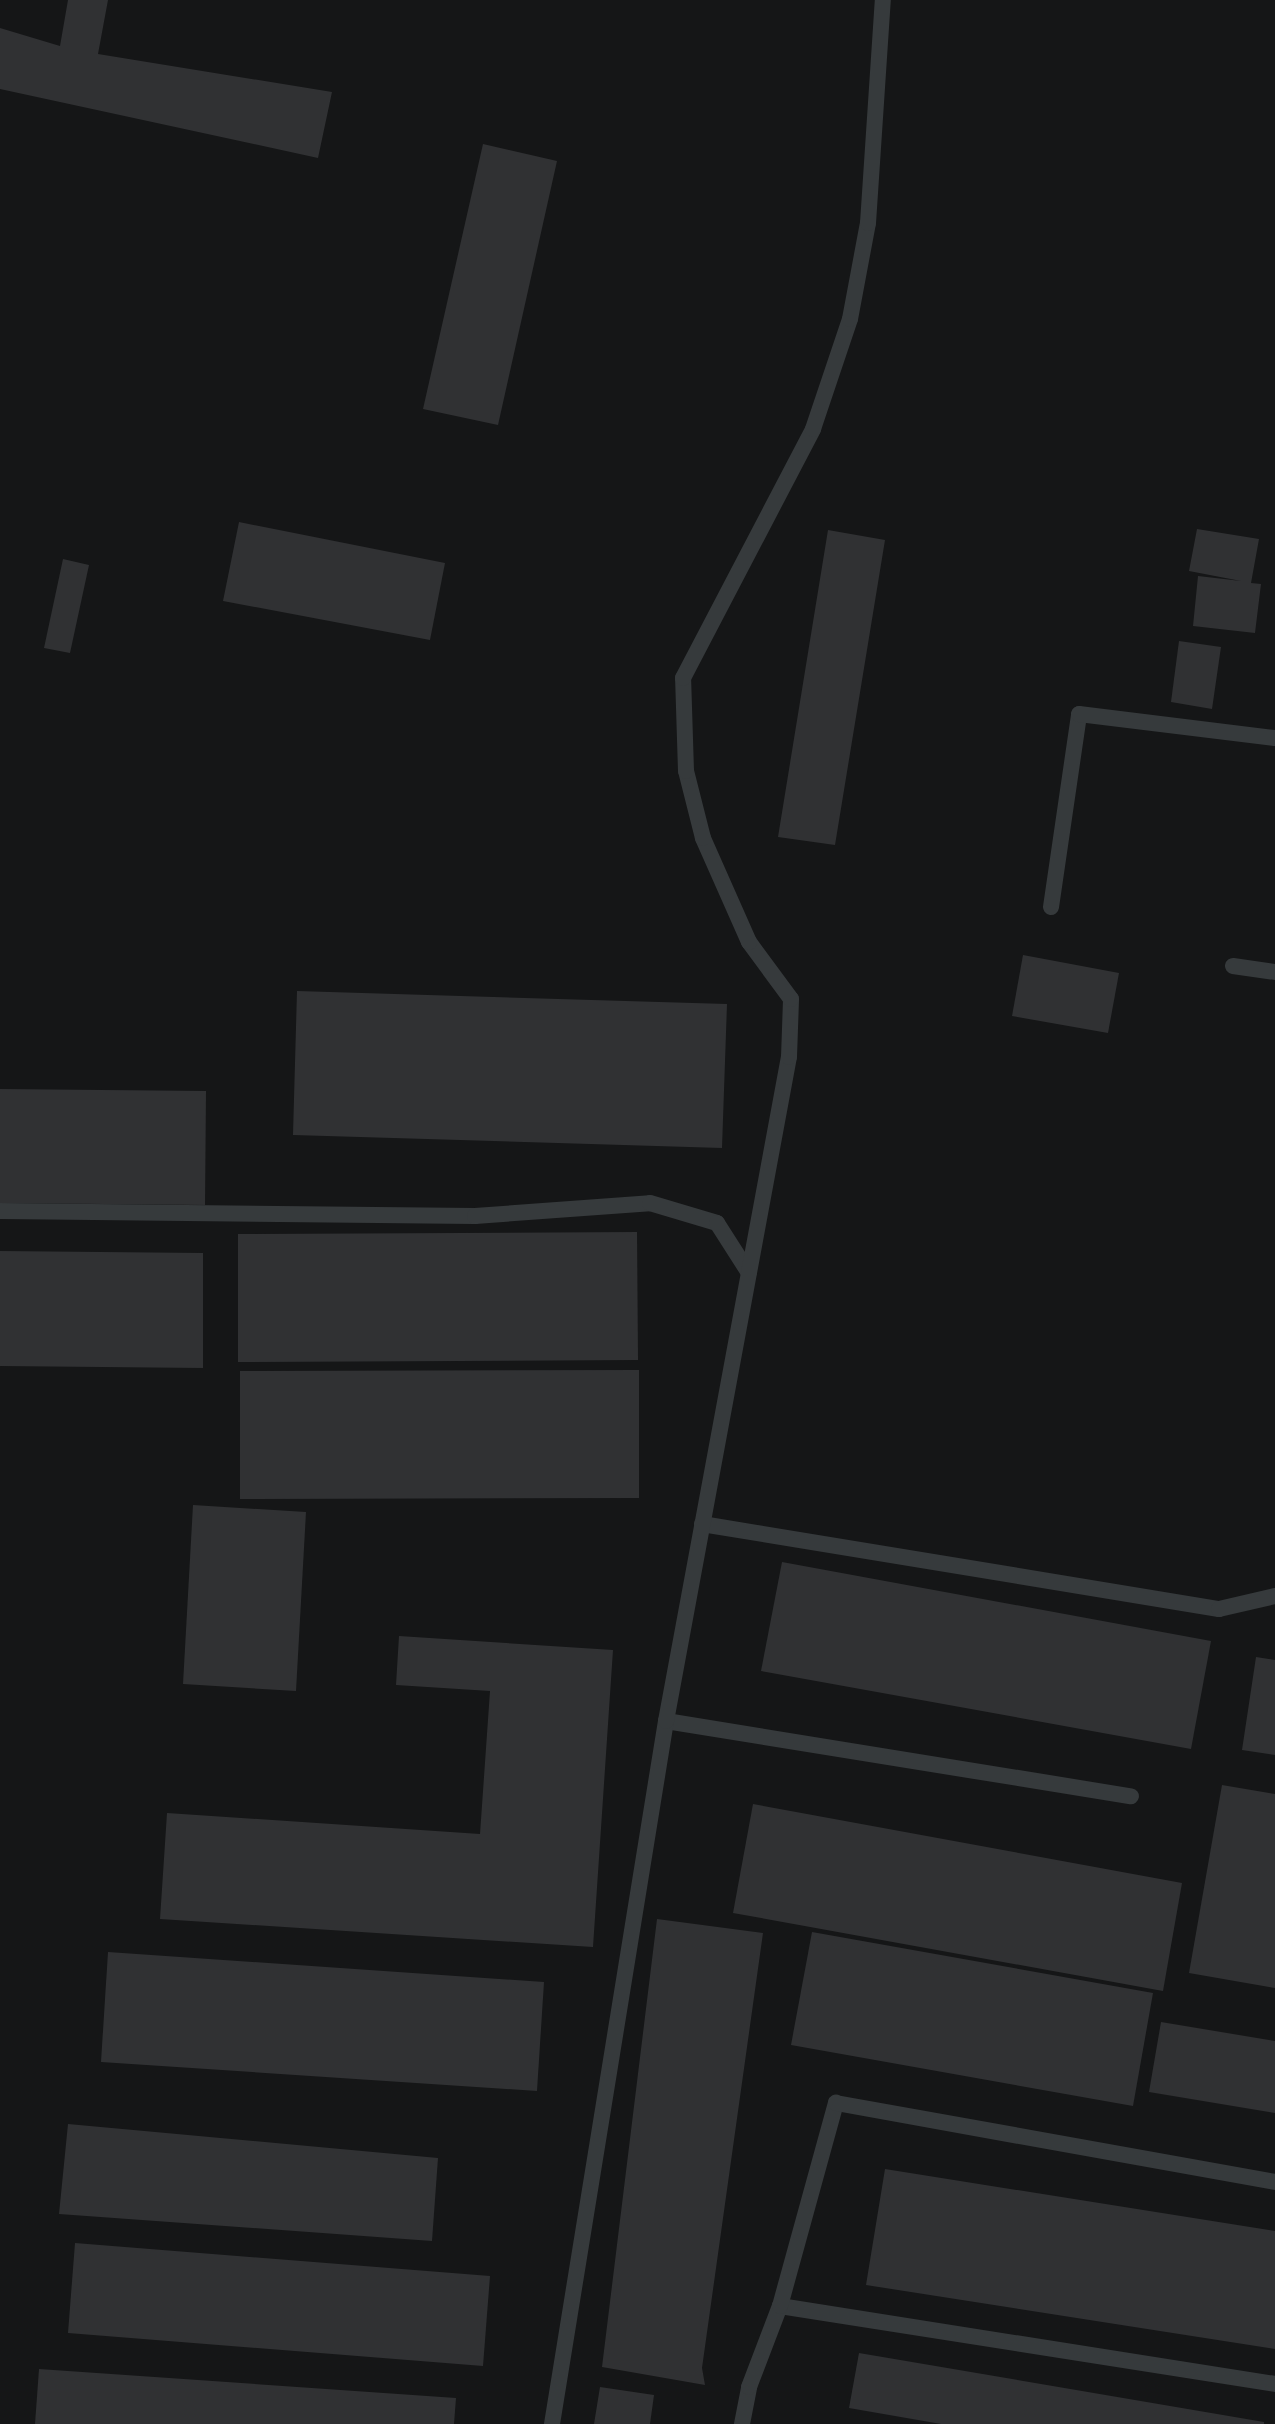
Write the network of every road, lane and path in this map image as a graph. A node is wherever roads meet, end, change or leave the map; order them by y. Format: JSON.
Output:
{"nodes":[{"id":1,"x":883,"y":0,"type":"edge"},
{"id":2,"x":1275,"y":738,"type":"edge"},
{"id":3,"x":1051,"y":907,"type":"dead end"},
{"id":4,"x":1233,"y":966,"type":"dead end"},
{"id":5,"x":1275,"y":972,"type":"edge"},
{"id":6,"x":0,"y":1211,"type":"edge"},
{"id":7,"x":749,"y":1273,"type":"junction"},
{"id":8,"x":702,"y":1524,"type":"junction"},
{"id":9,"x":1275,"y":1596,"type":"edge"},
{"id":10,"x":666,"y":1721,"type":"junction"},
{"id":11,"x":1131,"y":1796,"type":"dead end"},
{"id":12,"x":1275,"y":2182,"type":"edge"},
{"id":13,"x":780,"y":2306,"type":"junction"},
{"id":14,"x":1275,"y":2384,"type":"edge"},
{"id":15,"x":552,"y":2424,"type":"edge"},
{"id":16,"x":742,"y":2424,"type":"edge"}],
"edges":[{"from":1,"to":7,"type":"lane"},
{"from":2,"to":3,"type":"lane"},
{"from":4,"to":5,"type":"lane"},
{"from":6,"to":7,"type":"lane"},
{"from":7,"to":8,"type":"lane"},
{"from":8,"to":9,"type":"lane"},
{"from":8,"to":10,"type":"lane"},
{"from":10,"to":11,"type":"lane"},
{"from":10,"to":15,"type":"lane"},
{"from":12,"to":13,"type":"lane"},
{"from":13,"to":14,"type":"lane"},
{"from":13,"to":16,"type":"lane"}]}
